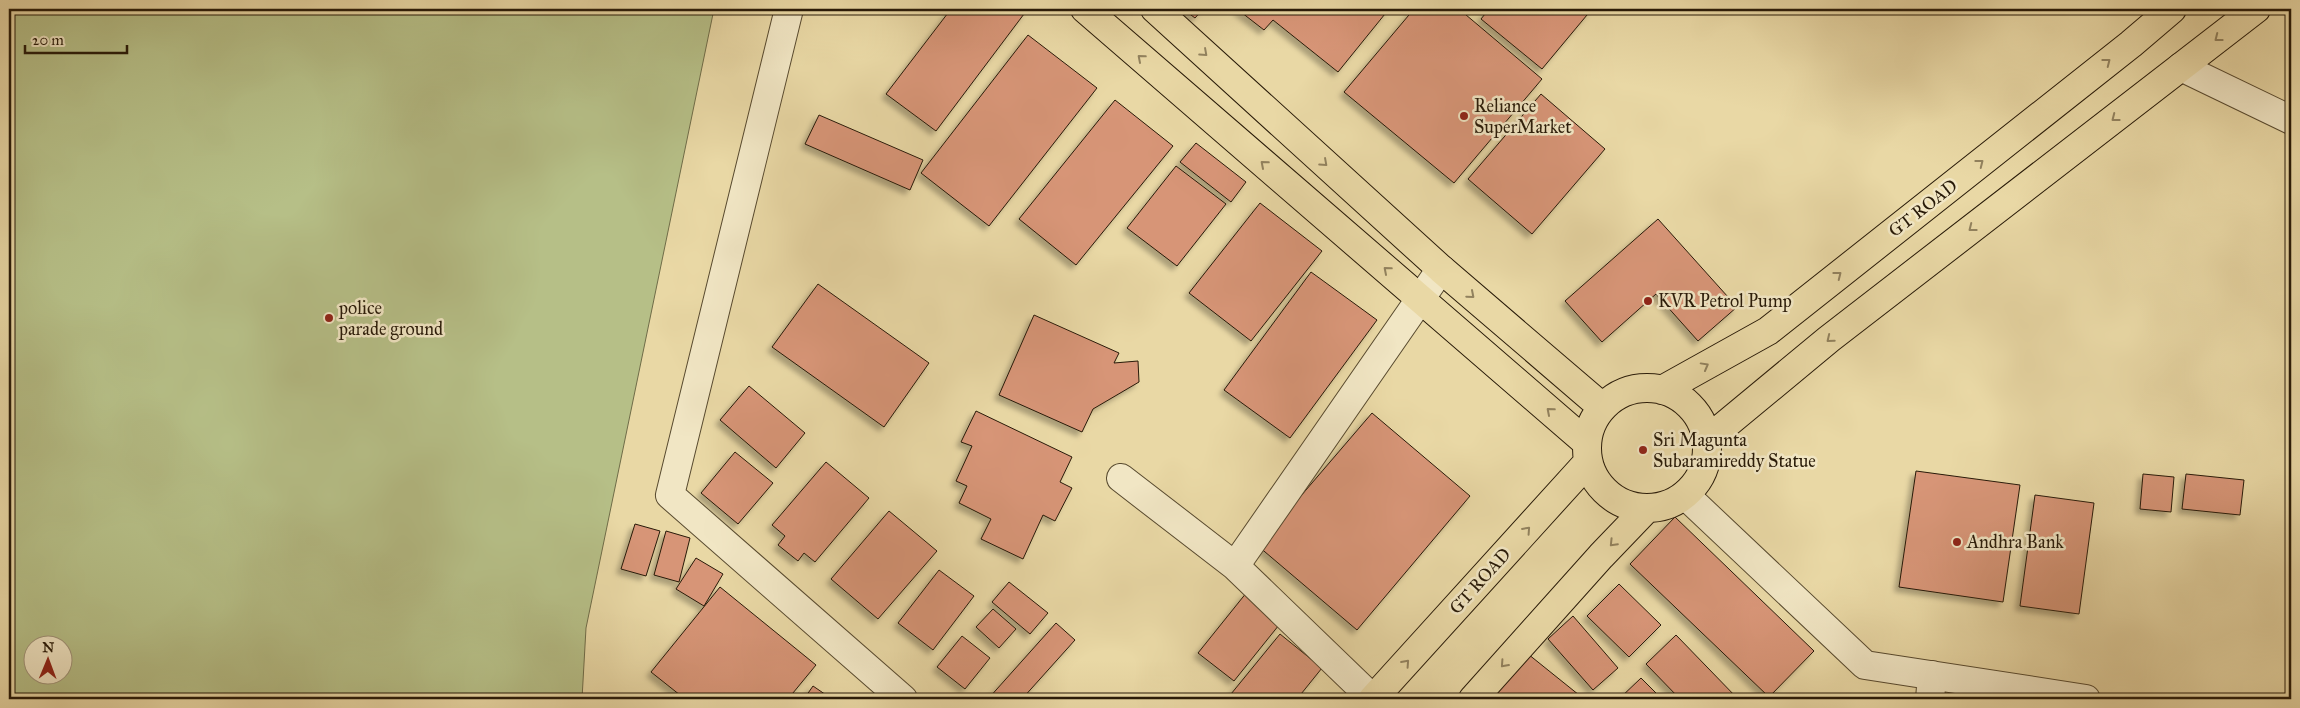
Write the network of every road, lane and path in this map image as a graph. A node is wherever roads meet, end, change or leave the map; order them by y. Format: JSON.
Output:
{"nodes":[{"id":1,"x":789,"y":9,"type":"edge"},
{"id":2,"x":1085,"y":9,"type":"edge"},
{"id":3,"x":1155,"y":9,"type":"edge"},
{"id":4,"x":2172,"y":9,"type":"edge"},
{"id":5,"x":2256,"y":9,"type":"edge"},
{"id":6,"x":2181,"y":67,"type":"junction"},
{"id":7,"x":2291,"y":120,"type":"edge"},
{"id":8,"x":1441,"y":269,"type":"junction"},
{"id":9,"x":1420,"y":299,"type":"junction"},
{"id":10,"x":1662,"y":390,"type":"junction"},
{"id":11,"x":1602,"y":408,"type":"junction"},
{"id":12,"x":1707,"y":440,"type":"junction"},
{"id":13,"x":1587,"y":452,"type":"junction"},
{"id":14,"x":1121,"y":478,"type":"dead end"},
{"id":15,"x":1685,"y":495,"type":"junction"},
{"id":16,"x":1647,"y":508,"type":"junction"},
{"id":17,"x":1235,"y":566,"type":"junction"},
{"id":18,"x":1931,"y":687,"type":"edge"},
{"id":19,"x":903,"y":699,"type":"edge"},
{"id":20,"x":1373,"y":699,"type":"edge"},
{"id":21,"x":1473,"y":699,"type":"edge"},
{"id":22,"x":2086,"y":699,"type":"edge"}],
"edges":[{"from":1,"to":19,"type":"street"},
{"from":9,"to":2,"type":"main road","one_way":true},
{"from":3,"to":8,"type":"main road","one_way":true},
{"from":10,"to":4,"type":"main road","name":"GT ROAD","one_way":true},
{"from":5,"to":6,"type":"main road","one_way":true},
{"from":6,"to":7,"type":"street"},
{"from":6,"to":12,"type":"main road","one_way":true},
{"from":8,"to":9,"type":"street"},
{"from":8,"to":11,"type":"main road","one_way":true},
{"from":13,"to":9,"type":"main road","one_way":true},
{"from":9,"to":17,"type":"street"},
{"from":10,"to":11,"type":"main road"},
{"from":10,"to":12,"type":"main road"},
{"from":11,"to":13,"type":"main road"},
{"from":12,"to":15,"type":"main road"},
{"from":13,"to":16,"type":"main road"},
{"from":20,"to":13,"type":"main road","name":"GT ROAD","one_way":true},
{"from":14,"to":17,"type":"street"},
{"from":15,"to":16,"type":"main road"},
{"from":15,"to":18,"type":"street"},
{"from":16,"to":21,"type":"main road","one_way":true},
{"from":17,"to":20,"type":"street"},
{"from":18,"to":22,"type":"street"}]}
